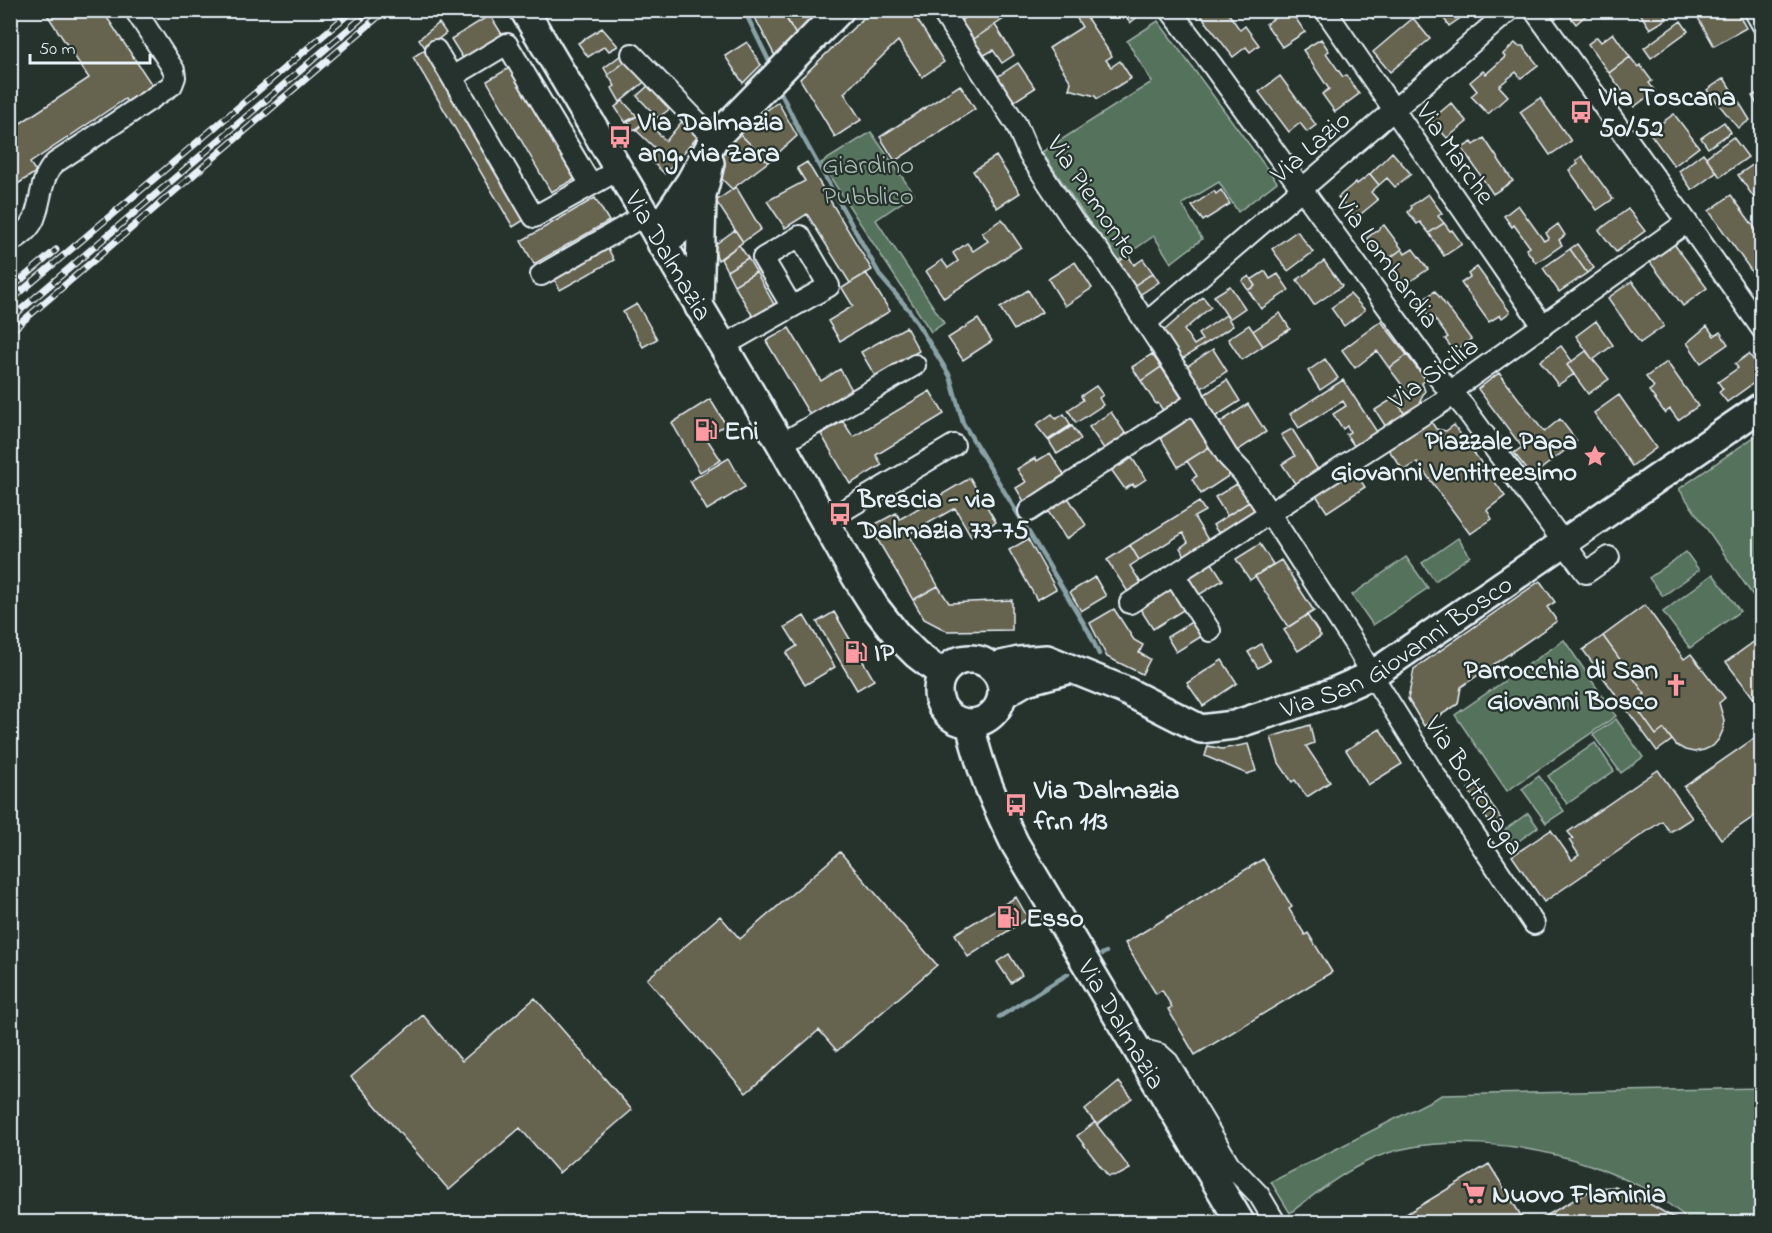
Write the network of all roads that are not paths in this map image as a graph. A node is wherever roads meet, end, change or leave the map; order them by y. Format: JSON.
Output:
{"nodes":[{"id":1,"x":135,"y":10,"type":"edge"},
{"id":2,"x":524,"y":10,"type":"edge"},
{"id":3,"x":840,"y":10,"type":"edge"},
{"id":4,"x":1170,"y":10,"type":"edge"},
{"id":5,"x":1325,"y":10,"type":"edge"},
{"id":6,"x":1510,"y":10,"type":"edge"},
{"id":7,"x":1534,"y":10,"type":"edge"},
{"id":8,"x":1754,"y":10,"type":"edge"},
{"id":9,"x":950,"y":14,"type":"edge"},
{"id":10,"x":1761,"y":24,"type":"edge"},
{"id":11,"x":436,"y":50,"type":"dead end"},
{"id":12,"x":633,"y":54,"type":"dead end"},
{"id":13,"x":452,"y":77,"type":"junction"},
{"id":14,"x":1393,"y":109,"type":"junction"},
{"id":15,"x":714,"y":139,"type":"junction"},
{"id":16,"x":698,"y":164,"type":"junction"},
{"id":17,"x":618,"y":170,"type":"junction"},
{"id":18,"x":591,"y":185,"type":"junction"},
{"id":19,"x":1301,"y":189,"type":"junction"},
{"id":20,"x":702,"y":197,"type":"junction"},
{"id":21,"x":649,"y":222,"type":"junction"},
{"id":22,"x":1687,"y":222,"type":"junction"},
{"id":23,"x":10,"y":242,"type":"edge"},
{"id":24,"x":541,"y":275,"type":"dead end"},
{"id":25,"x":699,"y":307,"type":"junction"},
{"id":26,"x":792,"y":308,"type":"dead end"},
{"id":27,"x":1146,"y":323,"type":"junction"},
{"id":28,"x":1543,"y":326,"type":"junction"},
{"id":29,"x":1761,"y":329,"type":"edge"},
{"id":30,"x":723,"y":346,"type":"junction"},
{"id":31,"x":915,"y":365,"type":"dead end"},
{"id":32,"x":1452,"y":393,"type":"junction"},
{"id":33,"x":1195,"y":402,"type":"junction"},
{"id":34,"x":1761,"y":406,"type":"edge"},
{"id":35,"x":781,"y":444,"type":"junction"},
{"id":36,"x":954,"y":445,"type":"dead end"},
{"id":37,"x":1029,"y":511,"type":"dead end"},
{"id":38,"x":1270,"y":514,"type":"junction"},
{"id":39,"x":824,"y":522,"type":"junction"},
{"id":40,"x":1564,"y":543,"type":"junction"},
{"id":41,"x":1609,"y":557,"type":"dead end"},
{"id":42,"x":1174,"y":575,"type":"junction"},
{"id":43,"x":1130,"y":603,"type":"dead end"},
{"id":44,"x":1210,"y":631,"type":"dead end"},
{"id":45,"x":992,"y":667,"type":"junction"},
{"id":46,"x":1072,"y":669,"type":"junction"},
{"id":47,"x":942,"y":674,"type":"junction"},
{"id":48,"x":1372,"y":675,"type":"junction"},
{"id":49,"x":1002,"y":694,"type":"junction"},
{"id":50,"x":970,"y":723,"type":"junction"},
{"id":51,"x":1534,"y":924,"type":"dead end"},
{"id":52,"x":1136,"y":1048,"type":"junction"},
{"id":53,"x":1240,"y":1222,"type":"edge"},
{"id":54,"x":1275,"y":1222,"type":"edge"}],
"edges":[{"from":1,"to":23,"type":"street"},
{"from":2,"to":17,"type":"street","name":"Via Dalmazia"},
{"from":3,"to":15,"type":"street"},
{"from":4,"to":19,"type":"street","name":"Via Lombardia"},
{"from":5,"to":14,"type":"street","name":"Via Marche"},
{"from":6,"to":14,"type":"street","name":"Via Lazio"},
{"from":7,"to":22,"type":"street"},
{"from":8,"to":10,"type":"street"},
{"from":9,"to":27,"type":"street","name":"Via Piemonte"},
{"from":11,"to":13,"type":"street"},
{"from":12,"to":15,"type":"street"},
{"from":13,"to":18,"type":"street"},
{"from":13,"to":18,"type":"street"},
{"from":14,"to":19,"type":"street","name":"Via Lazio"},
{"from":14,"to":28,"type":"street","name":"Via Marche"},
{"from":15,"to":16,"type":"street"},
{"from":15,"to":20,"type":"street"},
{"from":16,"to":21,"type":"street"},
{"from":16,"to":21,"type":"street"},
{"from":17,"to":18,"type":"street"},
{"from":17,"to":21,"type":"street","name":"Via Dalmazia"},
{"from":19,"to":27,"type":"street","name":"Via Lazio"},
{"from":19,"to":32,"type":"street","name":"Via Lombardia"},
{"from":20,"to":21,"type":"street"},
{"from":20,"to":25,"type":"street"},
{"from":21,"to":24,"type":"street"},
{"from":21,"to":25,"type":"street","name":"Via Dalmazia"},
{"from":22,"to":28,"type":"street","name":"Via Sicilia"},
{"from":22,"to":29,"type":"street"},
{"from":25,"to":30,"type":"street","name":"Via Dalmazia"},
{"from":26,"to":30,"type":"street","name":"Via Dalmazia"},
{"from":27,"to":33,"type":"street","name":"Via Piemonte"},
{"from":28,"to":32,"type":"street","name":"Via Sicilia"},
{"from":30,"to":35,"type":"street","name":"Via Dalmazia"},
{"from":31,"to":35,"type":"street"},
{"from":32,"to":38,"type":"street","name":"Via Sicilia"},
{"from":32,"to":40,"type":"street","name":"Via Lombardia"},
{"from":33,"to":37,"type":"street"},
{"from":33,"to":38,"type":"street","name":"Via Piemonte"},
{"from":34,"to":40,"type":"street","name":"Via San Giovanni Bosco"},
{"from":35,"to":39,"type":"street","name":"Via Dalmazia"},
{"from":36,"to":39,"type":"street"},
{"from":38,"to":42,"type":"street","name":"Via Sicilia"},
{"from":38,"to":48,"type":"street","name":"Via Piemonte"},
{"from":39,"to":47,"type":"street","name":"Via Dalmazia"},
{"from":40,"to":41,"type":"street","name":"Via Lombardia"},
{"from":40,"to":48,"type":"street","name":"Via San Giovanni Bosco"},
{"from":42,"to":43,"type":"street","name":"Via Sicilia"},
{"from":42,"to":44,"type":"street"},
{"from":45,"to":46,"type":"street","name":"Via San Giovanni Bosco"},
{"from":45,"to":47,"type":"street"},
{"from":45,"to":49,"type":"street"},
{"from":46,"to":48,"type":"street","name":"Via San Giovanni Bosco"},
{"from":46,"to":49,"type":"street"},
{"from":47,"to":50,"type":"street"},
{"from":48,"to":51,"type":"street","name":"Via Bottonaga"},
{"from":49,"to":50,"type":"street"},
{"from":50,"to":52,"type":"street","name":"Via Dalmazia"},
{"from":52,"to":53,"type":"street","name":"Via Dalmazia"},
{"from":52,"to":54,"type":"street"}]}
